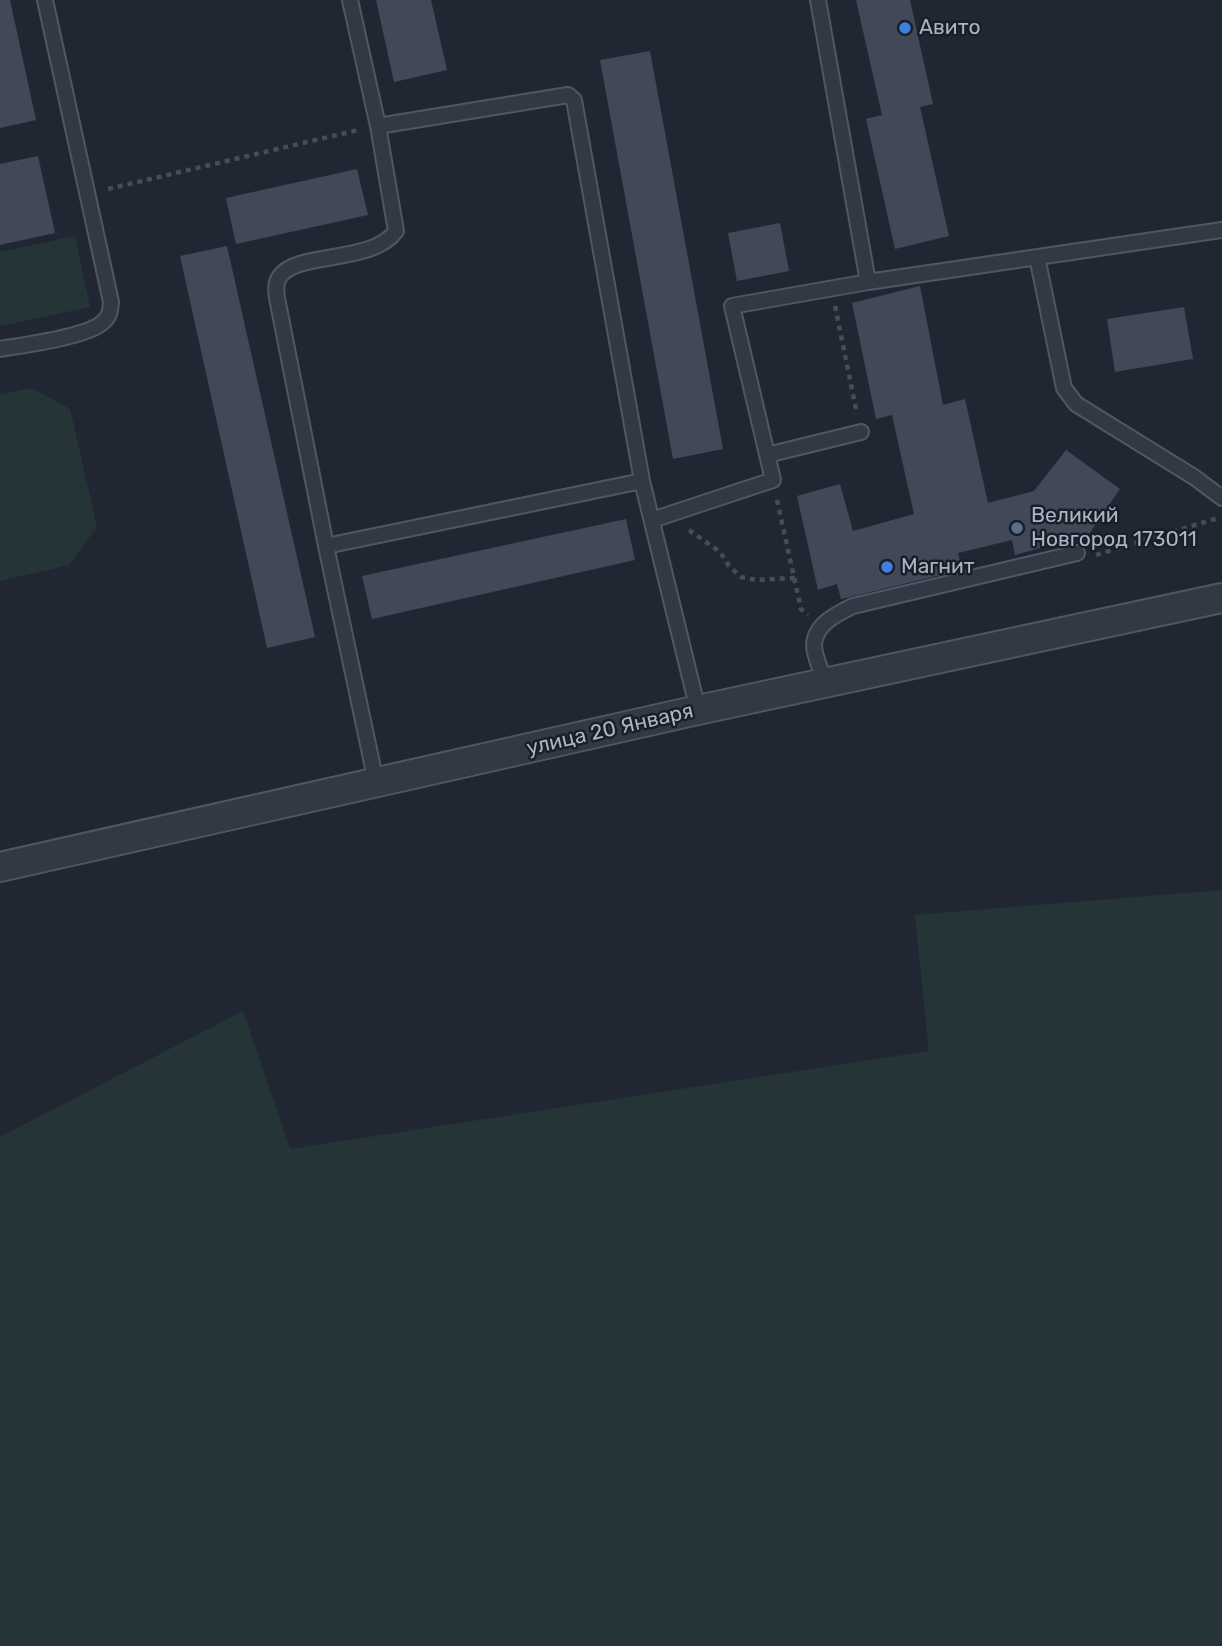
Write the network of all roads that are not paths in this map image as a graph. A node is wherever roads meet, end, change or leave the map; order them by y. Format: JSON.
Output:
{"nodes":[{"id":1,"x":45,"y":0,"type":"edge"},
{"id":2,"x":350,"y":0,"type":"edge"},
{"id":3,"x":818,"y":0,"type":"edge"},
{"id":4,"x":378,"y":125,"type":"junction"},
{"id":5,"x":1222,"y":230,"type":"edge"},
{"id":6,"x":1037,"y":257,"type":"junction"},
{"id":7,"x":868,"y":282,"type":"junction"},
{"id":8,"x":0,"y":349,"type":"edge"},
{"id":9,"x":861,"y":432,"type":"road end"},
{"id":10,"x":767,"y":455,"type":"junction"},
{"id":11,"x":642,"y":481,"type":"junction"},
{"id":12,"x":1222,"y":498,"type":"edge"},
{"id":13,"x":652,"y":520,"type":"junction"},
{"id":14,"x":326,"y":547,"type":"junction"},
{"id":15,"x":1077,"y":553,"type":"road end"},
{"id":16,"x":1222,"y":598,"type":"edge"},
{"id":17,"x":825,"y":683,"type":"junction"},
{"id":18,"x":698,"y":710,"type":"junction"},
{"id":19,"x":376,"y":782,"type":"junction"},
{"id":20,"x":0,"y":867,"type":"edge"}],
"edges":[{"from":1,"to":8,"type":"lane"},
{"from":2,"to":4,"type":"lane"},
{"from":3,"to":7,"type":"lane"},
{"from":4,"to":11,"type":"lane"},
{"from":4,"to":14,"type":"lane"},
{"from":5,"to":6,"type":"lane"},
{"from":6,"to":7,"type":"lane"},
{"from":6,"to":12,"type":"lane"},
{"from":7,"to":10,"type":"lane"},
{"from":9,"to":10,"type":"lane"},
{"from":10,"to":13,"type":"lane"},
{"from":11,"to":13,"type":"lane"},
{"from":11,"to":14,"type":"lane"},
{"from":13,"to":18,"type":"lane"},
{"from":14,"to":19,"type":"lane"},
{"from":15,"to":17,"type":"lane"},
{"from":16,"to":17,"type":"street","name":"улица 20 Января"},
{"from":17,"to":18,"type":"street","name":"улица 20 Января"},
{"from":18,"to":19,"type":"street","name":"улица 20 Января"},
{"from":19,"to":20,"type":"street","name":"улица 20 Января"}]}
